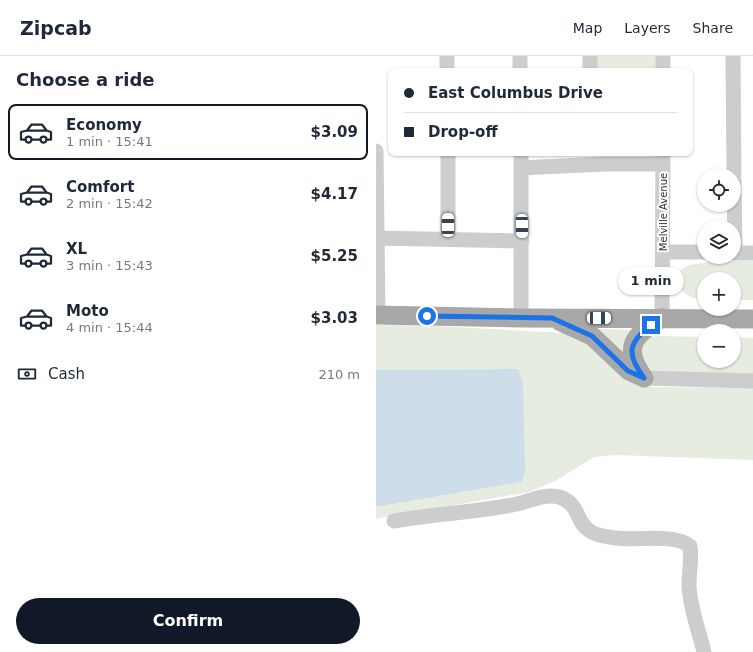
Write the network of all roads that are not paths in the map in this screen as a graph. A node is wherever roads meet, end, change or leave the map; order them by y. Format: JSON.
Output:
{"nodes":[{"id":1,"x":447,"y":56,"type":"edge"},
{"id":2,"x":520,"y":56,"type":"edge"},
{"id":3,"x":590,"y":56,"type":"edge"},
{"id":4,"x":663,"y":56,"type":"edge"},
{"id":5,"x":733,"y":56,"type":"edge"},
{"id":6,"x":447,"y":68,"type":"edge"},
{"id":7,"x":520,"y":68,"type":"edge"},
{"id":8,"x":590,"y":68,"type":"edge"},
{"id":9,"x":663,"y":68,"type":"edge"},
{"id":10,"x":376,"y":151,"type":"edge"},
{"id":11,"x":448,"y":156,"type":"edge"},
{"id":12,"x":521,"y":156,"type":"edge"},
{"id":13,"x":589,"y":159,"type":"edge"},
{"id":14,"x":663,"y":159,"type":"edge"},
{"id":15,"x":521,"y":168,"type":"junction"},
{"id":16,"x":734,"y":168,"type":"edge"},
{"id":17,"x":376,"y":238,"type":"edge"},
{"id":18,"x":448,"y":239,"type":"junction"},
{"id":19,"x":522,"y":241,"type":"junction"},
{"id":20,"x":663,"y":252,"type":"junction"},
{"id":21,"x":697,"y":252,"type":"edge"},
{"id":22,"x":741,"y":253,"type":"edge"},
{"id":23,"x":753,"y":253,"type":"edge"},
{"id":24,"x":377,"y":315,"type":"edge"},
{"id":25,"x":521,"y":318,"type":"junction"},
{"id":26,"x":552,"y":318,"type":"junction"},
{"id":27,"x":662,"y":318,"type":"junction"},
{"id":28,"x":753,"y":319,"type":"edge"},
{"id":29,"x":644,"y":378,"type":"junction"},
{"id":30,"x":753,"y":381,"type":"edge"},
{"id":31,"x":394,"y":522,"type":"dead end"},
{"id":32,"x":704,"y":652,"type":"edge"}],
"edges":[{"from":1,"to":6,"type":"street"},
{"from":2,"to":7,"type":"street"},
{"from":3,"to":8,"type":"street"},
{"from":4,"to":9,"type":"street"},
{"from":5,"to":16,"type":"street"},
{"from":10,"to":17,"type":"street"},
{"from":11,"to":18,"type":"street"},
{"from":12,"to":15,"type":"street"},
{"from":13,"to":14,"type":"street"},
{"from":13,"to":15,"type":"street"},
{"from":14,"to":20,"type":"street","name":"Melville Avenue"},
{"from":15,"to":19,"type":"street"},
{"from":17,"to":18,"type":"street"},
{"from":17,"to":24,"type":"street"},
{"from":18,"to":19,"type":"street"},
{"from":19,"to":25,"type":"street"},
{"from":20,"to":21,"type":"street"},
{"from":20,"to":27,"type":"street","name":"Melville Avenue"},
{"from":22,"to":23,"type":"street"},
{"from":24,"to":25,"type":"main road"},
{"from":25,"to":26,"type":"main road"},
{"from":26,"to":27,"type":"main road"},
{"from":26,"to":29,"type":"main road"},
{"from":27,"to":28,"type":"main road"},
{"from":27,"to":29,"type":"main road"},
{"from":29,"to":30,"type":"street"},
{"from":31,"to":32,"type":"street"}]}
